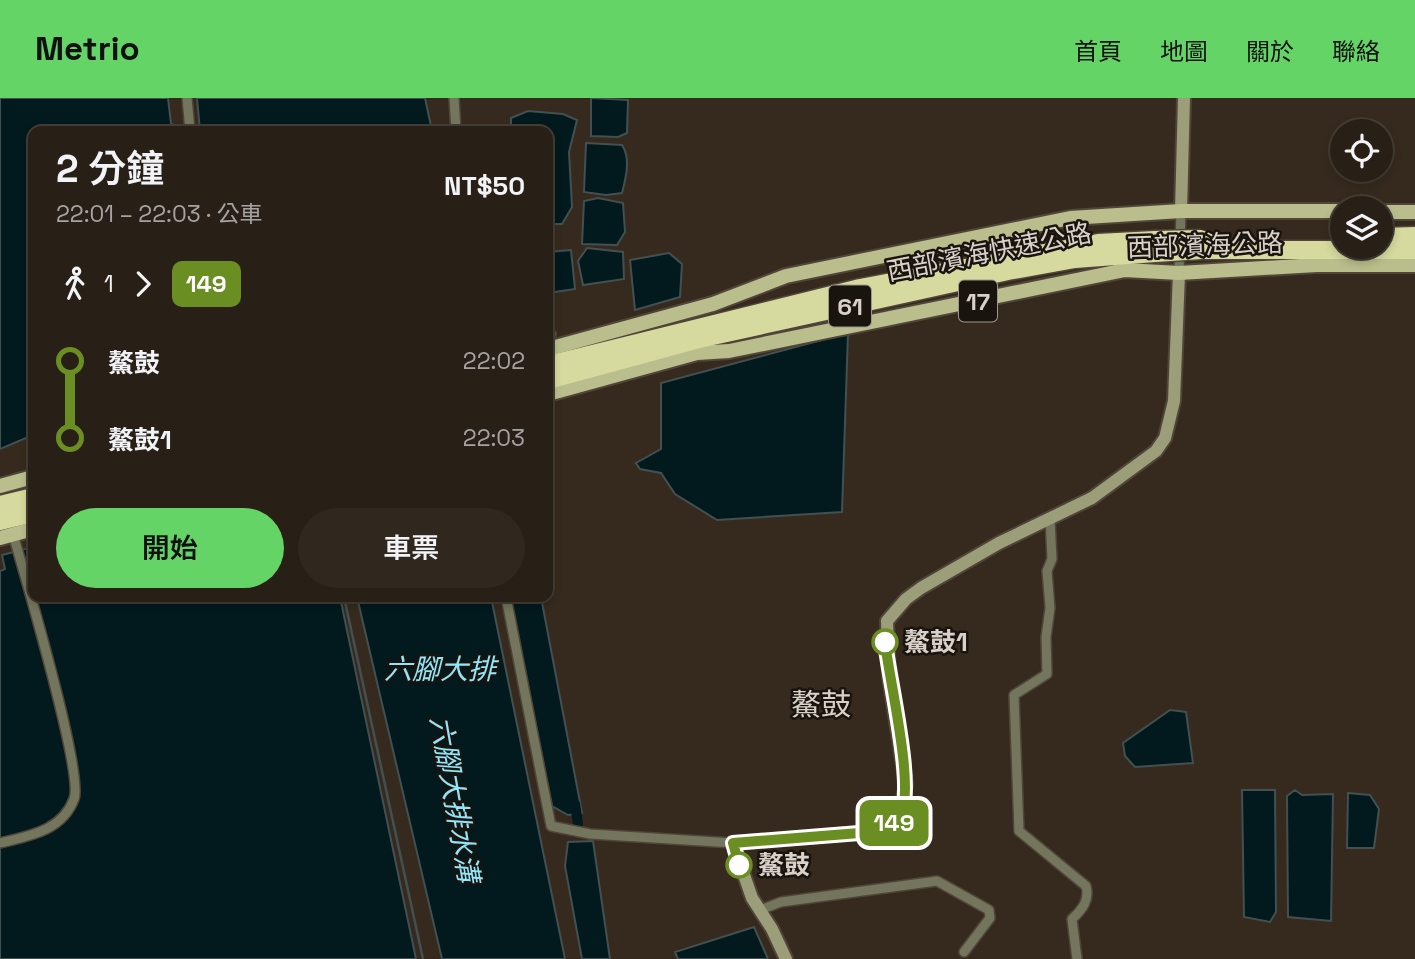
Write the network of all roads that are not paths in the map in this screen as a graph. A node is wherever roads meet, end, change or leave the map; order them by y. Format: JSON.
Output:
{"nodes":[{"id":1,"x":187,"y":98,"type":"edge"},
{"id":2,"x":454,"y":98,"type":"edge"},
{"id":3,"x":1184,"y":98,"type":"edge"},
{"id":4,"x":190,"y":126,"type":"edge"},
{"id":5,"x":456,"y":126,"type":"edge"},
{"id":6,"x":1181,"y":211,"type":"junction"},
{"id":7,"x":1330,"y":211,"type":"edge"},
{"id":8,"x":1393,"y":212,"type":"edge"},
{"id":9,"x":1415,"y":212,"type":"edge"},
{"id":10,"x":1415,"y":236,"type":"edge"},
{"id":11,"x":1393,"y":237,"type":"edge"},
{"id":12,"x":1330,"y":238,"type":"edge"},
{"id":13,"x":1201,"y":244,"type":"junction"},
{"id":14,"x":1155,"y":246,"type":"junction"},
{"id":15,"x":1415,"y":250,"type":"edge"},
{"id":16,"x":1415,"y":265,"type":"edge"},
{"id":17,"x":1179,"y":273,"type":"junction"},
{"id":18,"x":553,"y":348,"type":"edge"},
{"id":19,"x":553,"y":364,"type":"edge"},
{"id":20,"x":553,"y":379,"type":"edge"},
{"id":21,"x":553,"y":393,"type":"edge"},
{"id":22,"x":28,"y":478,"type":"edge"},
{"id":23,"x":0,"y":486,"type":"edge"},
{"id":24,"x":28,"y":498,"type":"edge"},
{"id":25,"x":0,"y":505,"type":"edge"},
{"id":26,"x":28,"y":514,"type":"edge"},
{"id":27,"x":1050,"y":518,"type":"junction"},
{"id":28,"x":0,"y":521,"type":"edge"},
{"id":29,"x":28,"y":530,"type":"edge"},
{"id":30,"x":7,"y":536,"type":"edge"},
{"id":31,"x":507,"y":602,"type":"edge"},
{"id":32,"x":0,"y":843,"type":"edge"},
{"id":33,"x":733,"y":843,"type":"junction"},
{"id":34,"x":760,"y":910,"type":"junction"},
{"id":35,"x":964,"y":952,"type":"dead end"},
{"id":36,"x":786,"y":959,"type":"edge"},
{"id":37,"x":1077,"y":959,"type":"edge"}],
"edges":[{"from":1,"to":4,"type":"street"},
{"from":2,"to":5,"type":"street"},
{"from":3,"to":6,"type":"street"},
{"from":6,"to":7,"type":"main road","name":"西部濱海公路"},
{"from":6,"to":17,"type":"street"},
{"from":6,"to":18,"type":"main road","name":"西部濱海公路"},
{"from":8,"to":9,"type":"main road"},
{"from":10,"to":11,"type":"highway"},
{"from":12,"to":13,"type":"highway","number":"61"},
{"from":13,"to":14,"type":"highway","number":"61","bridge":true},
{"from":13,"to":15,"type":"highway","number":"61"},
{"from":14,"to":19,"type":"highway","name":"西部濱海快速公路","number":"61"},
{"from":14,"to":20,"type":"highway","name":"西部濱海快速公路","number":"61"},
{"from":16,"to":17,"type":"main road","name":"西部濱海公路","number":"17"},
{"from":17,"to":21,"type":"main road","name":"西部濱海公路","number":"17"},
{"from":17,"to":27,"type":"street"},
{"from":22,"to":23,"type":"main road"},
{"from":24,"to":25,"type":"highway"},
{"from":26,"to":28,"type":"highway"},
{"from":27,"to":33,"type":"street"},
{"from":27,"to":37,"type":"street"},
{"from":29,"to":30,"type":"main road"},
{"from":30,"to":32,"type":"street"},
{"from":31,"to":33,"type":"street"},
{"from":33,"to":34,"type":"street"},
{"from":34,"to":35,"type":"street"},
{"from":34,"to":36,"type":"street"}]}
